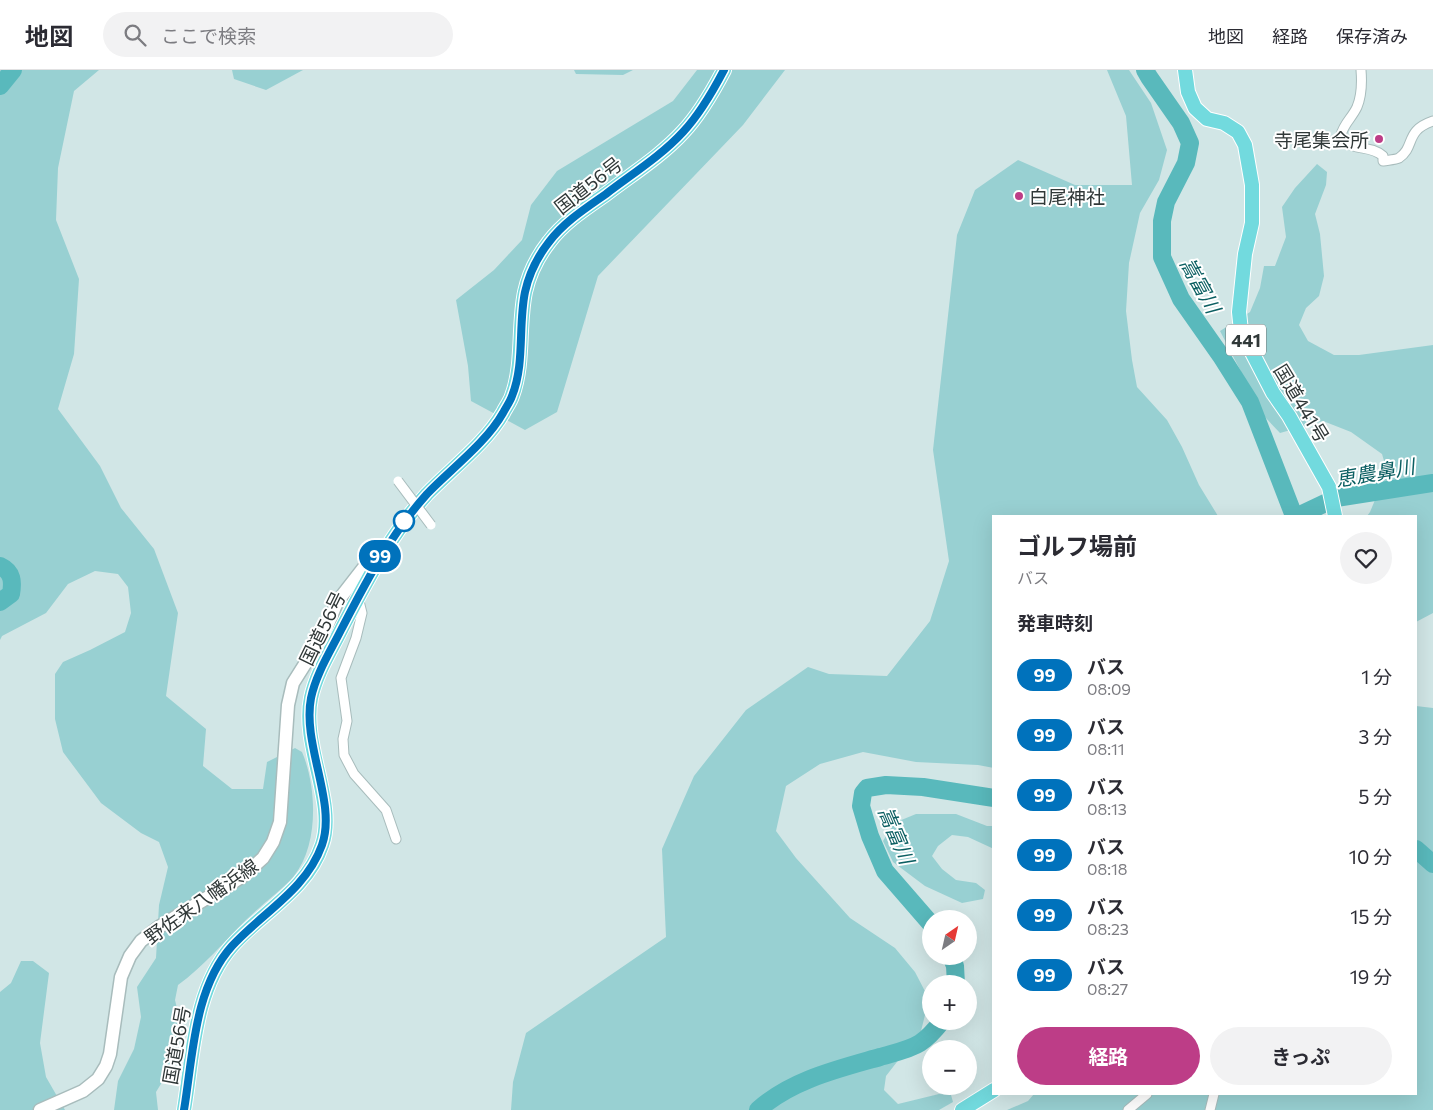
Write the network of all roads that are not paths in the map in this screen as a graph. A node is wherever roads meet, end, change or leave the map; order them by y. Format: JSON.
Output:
{"nodes":[{"id":1,"x":724,"y":70,"type":"edge"},
{"id":2,"x":1185,"y":70,"type":"edge"},
{"id":3,"x":1362,"y":70,"type":"edge"},
{"id":4,"x":1433,"y":122,"type":"edge"},
{"id":5,"x":398,"y":481,"type":"dead end"},
{"id":6,"x":1335,"y":515,"type":"edge"},
{"id":7,"x":431,"y":525,"type":"dead end"},
{"id":8,"x":377,"y":561,"type":"junction"},
{"id":9,"x":358,"y":597,"type":"junction"},
{"id":10,"x":396,"y":839,"type":"dead end"},
{"id":11,"x":992,"y":1091,"type":"edge"},
{"id":12,"x":1147,"y":1095,"type":"edge"},
{"id":13,"x":1214,"y":1095,"type":"edge"},
{"id":14,"x":40,"y":1110,"type":"edge"},
{"id":15,"x":184,"y":1110,"type":"edge"},
{"id":16,"x":962,"y":1110,"type":"edge"},
{"id":17,"x":1128,"y":1110,"type":"edge"},
{"id":18,"x":1210,"y":1110,"type":"edge"}],
"edges":[{"from":1,"to":8,"type":"highway","name":"国道56号"},
{"from":2,"to":6,"type":"highway","name":"国道441号","number":"441"},
{"from":3,"to":4,"type":"street"},
{"from":5,"to":7,"type":"street","bridge":true},
{"from":8,"to":9,"type":"highway","name":"国道56号"},
{"from":8,"to":14,"type":"main road","name":"野佐来八幡浜線"},
{"from":9,"to":10,"type":"street"},
{"from":9,"to":15,"type":"highway","name":"国道56号"},
{"from":11,"to":16,"type":"highway"},
{"from":12,"to":17,"type":"street"},
{"from":13,"to":18,"type":"street"}]}
